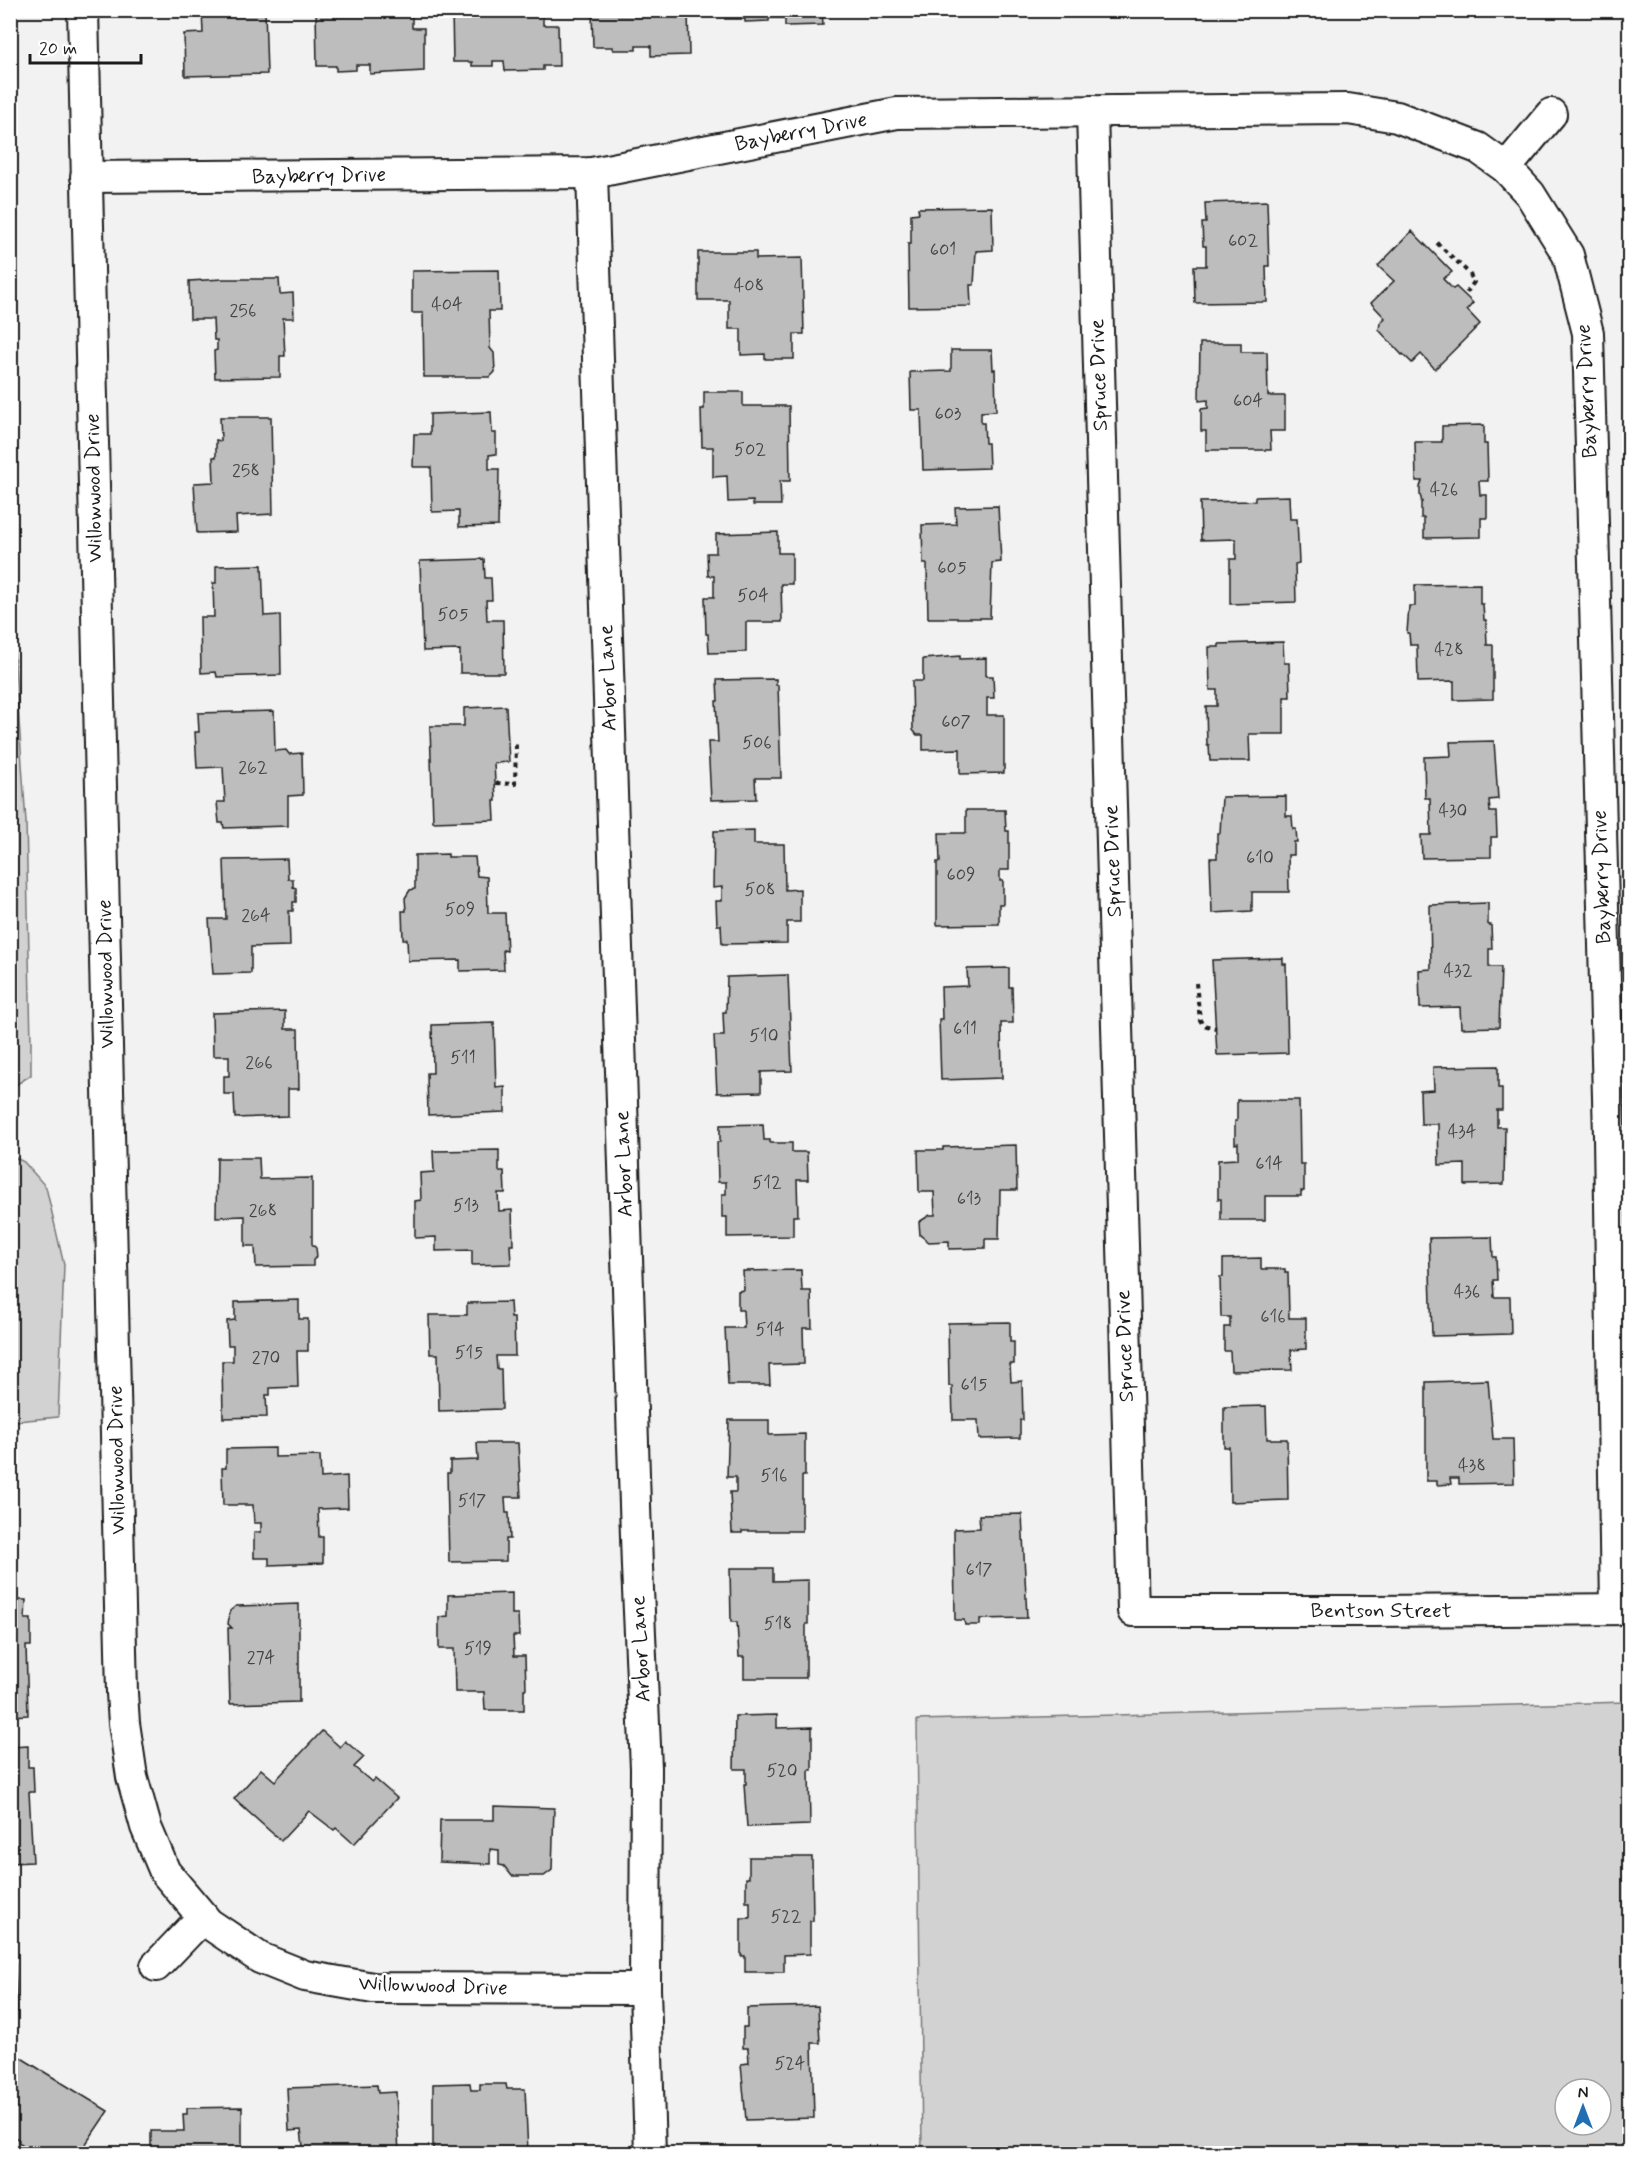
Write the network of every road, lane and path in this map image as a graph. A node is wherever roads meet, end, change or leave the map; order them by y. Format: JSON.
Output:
{"nodes":[{"id":1,"x":83,"y":10,"type":"edge"},
{"id":2,"x":1092,"y":111,"type":"junction"},
{"id":3,"x":1551,"y":114,"type":"dead end"},
{"id":4,"x":1506,"y":168,"type":"junction"},
{"id":5,"x":592,"y":174,"type":"junction"},
{"id":6,"x":86,"y":177,"type":"junction"},
{"id":7,"x":1437,"y":243,"type":"dead end"},
{"id":8,"x":1465,"y":295,"type":"dead end"},
{"id":9,"x":516,"y":743,"type":"dead end"},
{"id":10,"x":496,"y":783,"type":"dead end"},
{"id":11,"x":1196,"y":983,"type":"dead end"},
{"id":12,"x":1216,"y":1028,"type":"dead end"},
{"id":13,"x":1623,"y":1609,"type":"edge"},
{"id":14,"x":1133,"y":1611,"type":"joint"},
{"id":15,"x":203,"y":1917,"type":"junction"},
{"id":16,"x":156,"y":1966,"type":"dead end"},
{"id":17,"x":645,"y":1989,"type":"junction"},
{"id":18,"x":650,"y":2154,"type":"edge"}],
"edges":[{"from":1,"to":6,"type":"street","name":"Willowwood Drive"},
{"from":2,"to":4,"type":"street","name":"Bayberry Drive"},
{"from":2,"to":5,"type":"street","name":"Bayberry Drive"},
{"from":2,"to":14,"type":"street","name":"Spruce Drive"},
{"from":3,"to":4,"type":"street"},
{"from":4,"to":13,"type":"street","name":"Bayberry Drive"},
{"from":5,"to":6,"type":"street","name":"Bayberry Drive"},
{"from":5,"to":17,"type":"street","name":"Arbor Lane"},
{"from":6,"to":15,"type":"street","name":"Willowwood Drive"},
{"from":7,"to":8,"type":"path"},
{"from":9,"to":10,"type":"path"},
{"from":11,"to":12,"type":"path"},
{"from":13,"to":14,"type":"street","name":"Bentson Street"},
{"from":15,"to":16,"type":"street"},
{"from":15,"to":17,"type":"street","name":"Willowwood Drive"},
{"from":17,"to":18,"type":"street","name":"Arbor Lane"}]}
